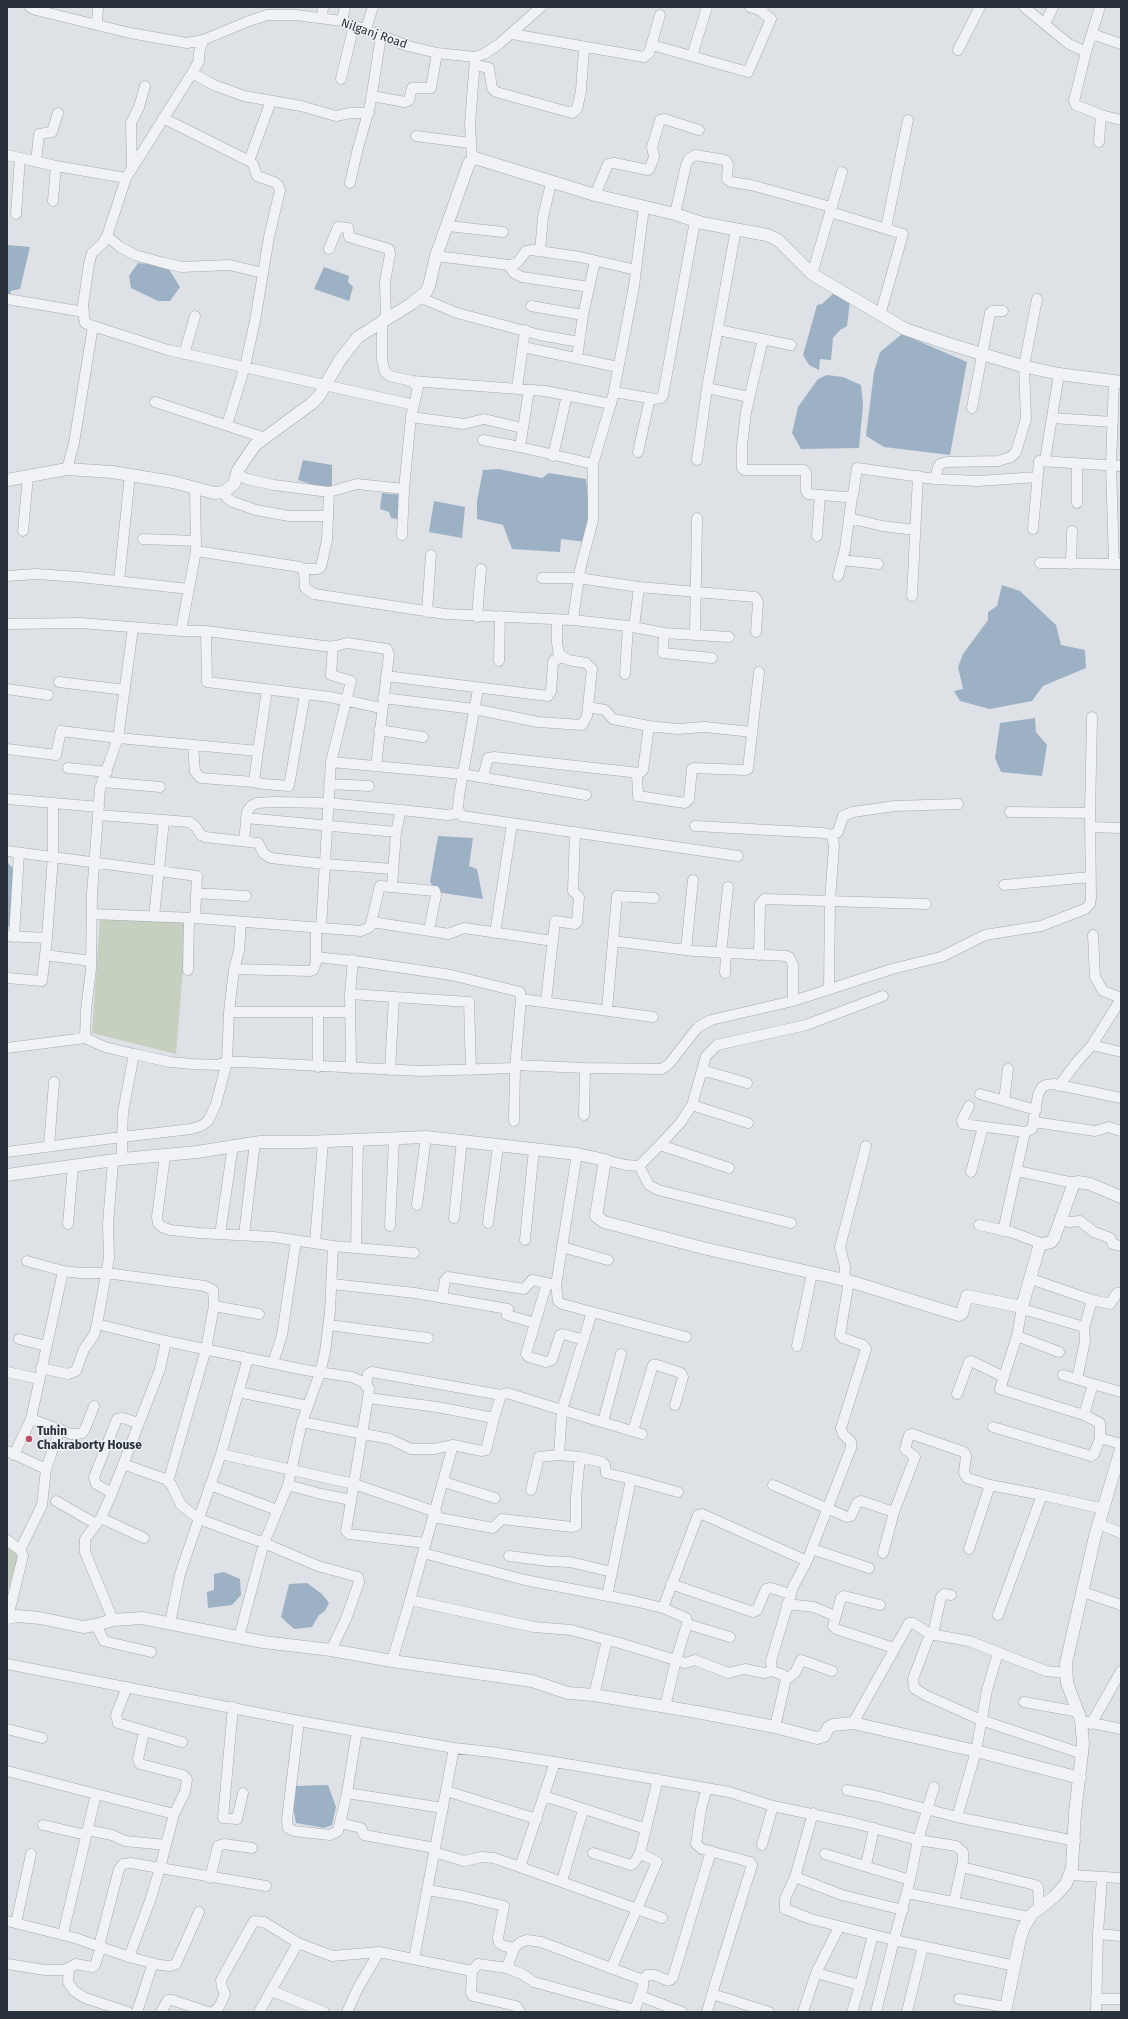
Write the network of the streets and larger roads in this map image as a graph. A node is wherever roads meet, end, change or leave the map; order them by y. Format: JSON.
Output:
{"nodes":[{"id":1,"x":30,"y":7,"type":"edge"},
{"id":2,"x":98,"y":7,"type":"edge"},
{"id":3,"x":322,"y":7,"type":"edge"},
{"id":4,"x":345,"y":7,"type":"edge"},
{"id":5,"x":373,"y":7,"type":"edge"},
{"id":6,"x":707,"y":7,"type":"edge"},
{"id":7,"x":750,"y":7,"type":"edge"},
{"id":8,"x":980,"y":7,"type":"edge"},
{"id":9,"x":1024,"y":7,"type":"edge"},
{"id":10,"x":1053,"y":7,"type":"edge"},
{"id":11,"x":1100,"y":7,"type":"edge"},
{"id":12,"x":535,"y":8,"type":"edge"},
{"id":13,"x":762,"y":9,"type":"edge"},
{"id":14,"x":267,"y":11,"type":"edge"},
{"id":15,"x":660,"y":15,"type":"dead end"},
{"id":16,"x":322,"y":18,"type":"junction"},
{"id":17,"x":342,"y":21,"type":"junction"},
{"id":18,"x":97,"y":24,"type":"junction"},
{"id":19,"x":1045,"y":24,"type":"junction"},
{"id":20,"x":354,"y":25,"type":"junction"},
{"id":21,"x":366,"y":29,"type":"junction"},
{"id":22,"x":512,"y":34,"type":"junction"},
{"id":23,"x":1092,"y":34,"type":"junction"},
{"id":24,"x":381,"y":36,"type":"junction"},
{"id":25,"x":203,"y":40,"type":"junction"},
{"id":26,"x":1121,"y":44,"type":"edge"},
{"id":27,"x":652,"y":45,"type":"junction"},
{"id":28,"x":584,"y":48,"type":"junction"},
{"id":29,"x":958,"y":50,"type":"dead end"},
{"id":30,"x":1086,"y":52,"type":"junction"},
{"id":31,"x":438,"y":53,"type":"junction"},
{"id":32,"x":692,"y":56,"type":"junction"},
{"id":33,"x":475,"y":61,"type":"junction"},
{"id":34,"x":192,"y":74,"type":"junction"},
{"id":35,"x":341,"y":80,"type":"dead end"},
{"id":36,"x":145,"y":86,"type":"dead end"},
{"id":37,"x":372,"y":96,"type":"junction"},
{"id":38,"x":271,"y":101,"type":"junction"},
{"id":39,"x":58,"y":112,"type":"dead end"},
{"id":40,"x":368,"y":114,"type":"junction"},
{"id":41,"x":1101,"y":115,"type":"junction"},
{"id":42,"x":164,"y":118,"type":"junction"},
{"id":43,"x":908,"y":120,"type":"dead end"},
{"id":44,"x":1121,"y":120,"type":"edge"},
{"id":45,"x":699,"y":130,"type":"dead end"},
{"id":46,"x":416,"y":136,"type":"dead end"},
{"id":47,"x":1099,"y":142,"type":"dead end"},
{"id":48,"x":470,"y":143,"type":"junction"},
{"id":49,"x":7,"y":155,"type":"edge"},
{"id":50,"x":20,"y":158,"type":"junction"},
{"id":51,"x":472,"y":158,"type":"junction"},
{"id":52,"x":249,"y":160,"type":"junction"},
{"id":53,"x":36,"y":162,"type":"junction"},
{"id":54,"x":56,"y":166,"type":"junction"},
{"id":55,"x":132,"y":168,"type":"junction"},
{"id":56,"x":842,"y":172,"type":"dead end"},
{"id":57,"x":126,"y":178,"type":"junction"},
{"id":58,"x":350,"y":183,"type":"dead end"},
{"id":59,"x":551,"y":183,"type":"junction"},
{"id":60,"x":594,"y":195,"type":"junction"},
{"id":61,"x":53,"y":201,"type":"dead end"},
{"id":62,"x":644,"y":207,"type":"junction"},
{"id":63,"x":830,"y":209,"type":"junction"},
{"id":64,"x":16,"y":214,"type":"dead end"},
{"id":65,"x":676,"y":214,"type":"junction"},
{"id":66,"x":695,"y":221,"type":"junction"},
{"id":67,"x":448,"y":226,"type":"junction"},
{"id":68,"x":886,"y":228,"type":"junction"},
{"id":69,"x":736,"y":229,"type":"junction"},
{"id":70,"x":503,"y":232,"type":"dead end"},
{"id":71,"x":107,"y":236,"type":"junction"},
{"id":72,"x":329,"y":250,"type":"dead end"},
{"id":73,"x":540,"y":251,"type":"junction"},
{"id":74,"x":436,"y":256,"type":"junction"},
{"id":75,"x":595,"y":261,"type":"junction"},
{"id":76,"x":509,"y":265,"type":"junction"},
{"id":77,"x":636,"y":270,"type":"junction"},
{"id":78,"x":263,"y":273,"type":"junction"},
{"id":79,"x":812,"y":274,"type":"junction"},
{"id":80,"x":589,"y":287,"type":"junction"},
{"id":81,"x":421,"y":298,"type":"junction"},
{"id":82,"x":7,"y":299,"type":"edge"},
{"id":83,"x":1037,"y":299,"type":"dead end"},
{"id":84,"x":531,"y":306,"type":"dead end"},
{"id":85,"x":1003,"y":311,"type":"dead end"},
{"id":86,"x":84,"y":312,"type":"junction"},
{"id":87,"x":583,"y":315,"type":"junction"},
{"id":88,"x":880,"y":315,"type":"junction"},
{"id":89,"x":195,"y":316,"type":"dead end"},
{"id":90,"x":384,"y":319,"type":"junction"},
{"id":91,"x":93,"y":326,"type":"junction"},
{"id":92,"x":525,"y":330,"type":"junction"},
{"id":93,"x":718,"y":330,"type":"junction"},
{"id":94,"x":763,"y":339,"type":"junction"},
{"id":95,"x":579,"y":342,"type":"junction"},
{"id":96,"x":791,"y":345,"type":"dead end"},
{"id":97,"x":523,"y":347,"type":"junction"},
{"id":98,"x":184,"y":354,"type":"junction"},
{"id":99,"x":981,"y":355,"type":"junction"},
{"id":100,"x":577,"y":358,"type":"junction"},
{"id":101,"x":245,"y":366,"type":"junction"},
{"id":102,"x":1024,"y":366,"type":"junction"},
{"id":103,"x":618,"y":367,"type":"junction"},
{"id":104,"x":1059,"y":374,"type":"junction"},
{"id":105,"x":412,"y":381,"type":"junction"},
{"id":106,"x":1118,"y":381,"type":"edge"},
{"id":107,"x":327,"y":384,"type":"junction"},
{"id":108,"x":707,"y":388,"type":"junction"},
{"id":109,"x":517,"y":389,"type":"junction"},
{"id":110,"x":529,"y":390,"type":"junction"},
{"id":111,"x":614,"y":392,"type":"junction"},
{"id":112,"x":567,"y":395,"type":"junction"},
{"id":113,"x":749,"y":396,"type":"junction"},
{"id":114,"x":650,"y":398,"type":"junction"},
{"id":115,"x":155,"y":402,"type":"dead end"},
{"id":116,"x":611,"y":404,"type":"junction"},
{"id":117,"x":414,"y":405,"type":"junction"},
{"id":118,"x":972,"y":408,"type":"dead end"},
{"id":119,"x":411,"y":417,"type":"junction"},
{"id":120,"x":1052,"y":418,"type":"junction"},
{"id":121,"x":227,"y":425,"type":"junction"},
{"id":122,"x":522,"y":428,"type":"junction"},
{"id":123,"x":1115,"y":430,"type":"edge"},
{"id":124,"x":265,"y":438,"type":"junction"},
{"id":125,"x":483,"y":440,"type":"dead end"},
{"id":126,"x":520,"y":447,"type":"junction"},
{"id":127,"x":638,"y":452,"type":"dead end"},
{"id":128,"x":553,"y":456,"type":"junction"},
{"id":129,"x":697,"y":460,"type":"dead end"},
{"id":130,"x":1045,"y":460,"type":"junction"},
{"id":131,"x":1077,"y":463,"type":"junction"},
{"id":132,"x":593,"y":464,"type":"junction"},
{"id":133,"x":1116,"y":465,"type":"edge"},
{"id":134,"x":66,"y":469,"type":"junction"},
{"id":135,"x":236,"y":474,"type":"junction"},
{"id":136,"x":130,"y":475,"type":"junction"},
{"id":137,"x":28,"y":476,"type":"junction"},
{"id":138,"x":918,"y":476,"type":"junction"},
{"id":139,"x":1038,"y":477,"type":"junction"},
{"id":140,"x":935,"y":478,"type":"junction"},
{"id":141,"x":7,"y":480,"type":"edge"},
{"id":142,"x":195,"y":488,"type":"junction"},
{"id":143,"x":404,"y":489,"type":"junction"},
{"id":144,"x":224,"y":492,"type":"junction"},
{"id":145,"x":329,"y":492,"type":"junction"},
{"id":146,"x":820,"y":495,"type":"junction"},
{"id":147,"x":852,"y":497,"type":"junction"},
{"id":148,"x":1077,"y":503,"type":"dead end"},
{"id":149,"x":1116,"y":503,"type":"edge"},
{"id":150,"x":328,"y":516,"type":"junction"},
{"id":151,"x":697,"y":518,"type":"dead end"},
{"id":152,"x":849,"y":518,"type":"junction"},
{"id":153,"x":1033,"y":529,"type":"dead end"},
{"id":154,"x":915,"y":530,"type":"junction"},
{"id":155,"x":23,"y":531,"type":"dead end"},
{"id":156,"x":1072,"y":531,"type":"dead end"},
{"id":157,"x":402,"y":535,"type":"dead end"},
{"id":158,"x":817,"y":536,"type":"dead end"},
{"id":159,"x":143,"y":539,"type":"dead end"},
{"id":160,"x":196,"y":546,"type":"junction"},
{"id":161,"x":431,"y":555,"type":"dead end"},
{"id":162,"x":842,"y":560,"type":"junction"},
{"id":163,"x":1040,"y":563,"type":"dead end"},
{"id":164,"x":878,"y":564,"type":"dead end"},
{"id":165,"x":1071,"y":564,"type":"junction"},
{"id":166,"x":1117,"y":564,"type":"edge"},
{"id":167,"x":303,"y":569,"type":"junction"},
{"id":168,"x":481,"y":569,"type":"dead end"},
{"id":169,"x":7,"y":576,"type":"edge"},
{"id":170,"x":838,"y":576,"type":"dead end"},
{"id":171,"x":542,"y":578,"type":"dead end"},
{"id":172,"x":578,"y":578,"type":"junction"},
{"id":173,"x":119,"y":582,"type":"junction"},
{"id":174,"x":639,"y":586,"type":"junction"},
{"id":175,"x":189,"y":589,"type":"junction"},
{"id":176,"x":695,"y":591,"type":"junction"},
{"id":177,"x":912,"y":596,"type":"dead end"},
{"id":178,"x":427,"y":612,"type":"junction"},
{"id":179,"x":500,"y":616,"type":"junction"},
{"id":180,"x":477,"y":617,"type":"junction"},
{"id":181,"x":557,"y":619,"type":"junction"},
{"id":182,"x":573,"y":620,"type":"junction"},
{"id":183,"x":7,"y":624,"type":"edge"},
{"id":184,"x":631,"y":627,"type":"junction"},
{"id":185,"x":133,"y":628,"type":"junction"},
{"id":186,"x":181,"y":631,"type":"junction"},
{"id":187,"x":206,"y":631,"type":"junction"},
{"id":188,"x":756,"y":632,"type":"dead end"},
{"id":189,"x":664,"y":633,"type":"junction"},
{"id":190,"x":695,"y":634,"type":"junction"},
{"id":191,"x":729,"y":637,"type":"dead end"},
{"id":192,"x":333,"y":646,"type":"junction"},
{"id":193,"x":562,"y":658,"type":"junction"},
{"id":194,"x":712,"y":658,"type":"dead end"},
{"id":195,"x":499,"y":661,"type":"dead end"},
{"id":196,"x":759,"y":672,"type":"dead end"},
{"id":197,"x":625,"y":674,"type":"dead end"},
{"id":198,"x":386,"y":676,"type":"junction"},
{"id":199,"x":59,"y":682,"type":"dead end"},
{"id":200,"x":478,"y":688,"type":"junction"},
{"id":201,"x":7,"y":689,"type":"edge"},
{"id":202,"x":124,"y":690,"type":"junction"},
{"id":203,"x":267,"y":690,"type":"junction"},
{"id":204,"x":306,"y":694,"type":"junction"},
{"id":205,"x":48,"y":695,"type":"dead end"},
{"id":206,"x":345,"y":700,"type":"junction"},
{"id":207,"x":382,"y":703,"type":"junction"},
{"id":208,"x":588,"y":707,"type":"junction"},
{"id":209,"x":474,"y":709,"type":"junction"},
{"id":210,"x":1092,"y":717,"type":"dead end"},
{"id":211,"x":649,"y":726,"type":"junction"},
{"id":212,"x":379,"y":730,"type":"junction"},
{"id":213,"x":752,"y":732,"type":"junction"},
{"id":214,"x":423,"y":737,"type":"dead end"},
{"id":215,"x":118,"y":738,"type":"junction"},
{"id":216,"x":193,"y":745,"type":"junction"},
{"id":217,"x":7,"y":749,"type":"edge"},
{"id":218,"x":258,"y":751,"type":"junction"},
{"id":219,"x":331,"y":762,"type":"junction"},
{"id":220,"x":376,"y":766,"type":"junction"},
{"id":221,"x":68,"y":768,"type":"dead end"},
{"id":222,"x":107,"y":772,"type":"junction"},
{"id":223,"x":637,"y":773,"type":"junction"},
{"id":224,"x":462,"y":774,"type":"junction"},
{"id":225,"x":483,"y":777,"type":"junction"},
{"id":226,"x":103,"y":782,"type":"junction"},
{"id":227,"x":254,"y":782,"type":"junction"},
{"id":228,"x":329,"y":784,"type":"junction"},
{"id":229,"x":369,"y":786,"type":"dead end"},
{"id":230,"x":160,"y":787,"type":"dead end"},
{"id":231,"x":586,"y":795,"type":"dead end"},
{"id":232,"x":7,"y":799,"type":"edge"},
{"id":233,"x":328,"y":803,"type":"junction"},
{"id":234,"x":53,"y":804,"type":"junction"},
{"id":235,"x":958,"y":804,"type":"dead end"},
{"id":236,"x":401,"y":810,"type":"junction"},
{"id":237,"x":99,"y":811,"type":"junction"},
{"id":238,"x":1010,"y":812,"type":"dead end"},
{"id":239,"x":459,"y":813,"type":"junction"},
{"id":240,"x":1090,"y":813,"type":"junction"},
{"id":241,"x":246,"y":818,"type":"junction"},
{"id":242,"x":164,"y":820,"type":"junction"},
{"id":243,"x":328,"y":824,"type":"junction"},
{"id":244,"x":512,"y":824,"type":"junction"},
{"id":245,"x":695,"y":826,"type":"dead end"},
{"id":246,"x":1090,"y":827,"type":"junction"},
{"id":247,"x":1121,"y":828,"type":"edge"},
{"id":248,"x":396,"y":832,"type":"junction"},
{"id":249,"x":575,"y":832,"type":"junction"},
{"id":250,"x":832,"y":835,"type":"junction"},
{"id":251,"x":244,"y":841,"type":"junction"},
{"id":252,"x":7,"y":851,"type":"edge"},
{"id":253,"x":19,"y":853,"type":"junction"},
{"id":254,"x":53,"y":856,"type":"junction"},
{"id":255,"x":738,"y":856,"type":"dead end"},
{"id":256,"x":96,"y":863,"type":"junction"},
{"id":257,"x":324,"y":864,"type":"junction"},
{"id":258,"x":394,"y":869,"type":"junction"},
{"id":259,"x":159,"y":871,"type":"junction"},
{"id":260,"x":1090,"y":877,"type":"junction"},
{"id":261,"x":693,"y":880,"type":"dead end"},
{"id":262,"x":1004,"y":884,"type":"dead end"},
{"id":263,"x":392,"y":886,"type":"junction"},
{"id":264,"x":728,"y":887,"type":"dead end"},
{"id":265,"x":196,"y":893,"type":"junction"},
{"id":266,"x":246,"y":896,"type":"dead end"},
{"id":267,"x":654,"y":898,"type":"dead end"},
{"id":268,"x":830,"y":900,"type":"junction"},
{"id":269,"x":926,"y":904,"type":"dead end"},
{"id":270,"x":92,"y":914,"type":"junction"},
{"id":271,"x":154,"y":917,"type":"junction"},
{"id":272,"x":192,"y":918,"type":"junction"},
{"id":273,"x":241,"y":922,"type":"junction"},
{"id":274,"x":372,"y":922,"type":"junction"},
{"id":275,"x":318,"y":928,"type":"junction"},
{"id":276,"x":429,"y":930,"type":"junction"},
{"id":277,"x":495,"y":932,"type":"junction"},
{"id":278,"x":1093,"y":935,"type":"dead end"},
{"id":279,"x":11,"y":937,"type":"edge"},
{"id":280,"x":47,"y":938,"type":"junction"},
{"id":281,"x":553,"y":941,"type":"junction"},
{"id":282,"x":613,"y":941,"type":"junction"},
{"id":283,"x":686,"y":950,"type":"junction"},
{"id":284,"x":723,"y":953,"type":"junction"},
{"id":285,"x":45,"y":955,"type":"junction"},
{"id":286,"x":759,"y":955,"type":"junction"},
{"id":287,"x":316,"y":957,"type":"junction"},
{"id":288,"x":354,"y":960,"type":"junction"},
{"id":289,"x":91,"y":961,"type":"junction"},
{"id":290,"x":234,"y":969,"type":"junction"},
{"id":291,"x":188,"y":970,"type":"dead end"},
{"id":292,"x":725,"y":974,"type":"dead end"},
{"id":293,"x":7,"y":978,"type":"edge"},
{"id":294,"x":829,"y":989,"type":"junction"},
{"id":295,"x":350,"y":994,"type":"junction"},
{"id":296,"x":883,"y":996,"type":"dead end"},
{"id":297,"x":394,"y":997,"type":"junction"},
{"id":298,"x":521,"y":999,"type":"junction"},
{"id":299,"x":1121,"y":999,"type":"edge"},
{"id":300,"x":793,"y":1001,"type":"junction"},
{"id":301,"x":546,"y":1002,"type":"junction"},
{"id":302,"x":608,"y":1010,"type":"junction"},
{"id":303,"x":229,"y":1012,"type":"junction"},
{"id":304,"x":318,"y":1012,"type":"junction"},
{"id":305,"x":350,"y":1012,"type":"junction"},
{"id":306,"x":653,"y":1017,"type":"dead end"},
{"id":307,"x":85,"y":1038,"type":"junction"},
{"id":308,"x":1092,"y":1045,"type":"junction"},
{"id":309,"x":7,"y":1048,"type":"edge"},
{"id":310,"x":1121,"y":1052,"type":"edge"},
{"id":311,"x":134,"y":1054,"type":"junction"},
{"id":312,"x":227,"y":1062,"type":"junction"},
{"id":313,"x":515,"y":1066,"type":"junction"},
{"id":314,"x":318,"y":1067,"type":"junction"},
{"id":315,"x":351,"y":1068,"type":"junction"},
{"id":316,"x":584,"y":1068,"type":"junction"},
{"id":317,"x":1008,"y":1069,"type":"dead end"},
{"id":318,"x":390,"y":1070,"type":"junction"},
{"id":319,"x":471,"y":1070,"type":"junction"},
{"id":320,"x":702,"y":1070,"type":"junction"},
{"id":321,"x":54,"y":1082,"type":"dead end"},
{"id":322,"x":747,"y":1083,"type":"dead end"},
{"id":323,"x":1059,"y":1086,"type":"junction"},
{"id":324,"x":980,"y":1094,"type":"dead end"},
{"id":325,"x":1121,"y":1098,"type":"edge"},
{"id":326,"x":1004,"y":1100,"type":"junction"},
{"id":327,"x":692,"y":1105,"type":"junction"},
{"id":328,"x":969,"y":1106,"type":"dead end"},
{"id":329,"x":1036,"y":1110,"type":"junction"},
{"id":330,"x":584,"y":1115,"type":"dead end"},
{"id":331,"x":514,"y":1121,"type":"dead end"},
{"id":332,"x":1034,"y":1122,"type":"junction"},
{"id":333,"x":748,"y":1123,"type":"dead end"},
{"id":334,"x":983,"y":1127,"type":"junction"},
{"id":335,"x":1121,"y":1131,"type":"edge"},
{"id":336,"x":1025,"y":1132,"type":"junction"},
{"id":337,"x":426,"y":1137,"type":"junction"},
{"id":338,"x":394,"y":1139,"type":"junction"},
{"id":339,"x":121,"y":1140,"type":"junction"},
{"id":340,"x":358,"y":1140,"type":"junction"},
{"id":341,"x":462,"y":1140,"type":"junction"},
{"id":342,"x":323,"y":1141,"type":"junction"},
{"id":343,"x":255,"y":1142,"type":"junction"},
{"id":344,"x":233,"y":1145,"type":"junction"},
{"id":345,"x":660,"y":1145,"type":"junction"},
{"id":346,"x":49,"y":1146,"type":"junction"},
{"id":347,"x":498,"y":1146,"type":"junction"},
{"id":348,"x":866,"y":1146,"type":"dead end"},
{"id":349,"x":534,"y":1150,"type":"junction"},
{"id":350,"x":7,"y":1152,"type":"edge"},
{"id":351,"x":577,"y":1154,"type":"junction"},
{"id":352,"x":165,"y":1156,"type":"junction"},
{"id":353,"x":119,"y":1158,"type":"junction"},
{"id":354,"x":604,"y":1160,"type":"junction"},
{"id":355,"x":73,"y":1166,"type":"junction"},
{"id":356,"x":639,"y":1166,"type":"junction"},
{"id":357,"x":729,"y":1168,"type":"dead end"},
{"id":358,"x":971,"y":1172,"type":"dead end"},
{"id":359,"x":1017,"y":1172,"type":"junction"},
{"id":360,"x":7,"y":1175,"type":"edge"},
{"id":361,"x":1074,"y":1183,"type":"junction"},
{"id":362,"x":1121,"y":1197,"type":"edge"},
{"id":363,"x":417,"y":1205,"type":"dead end"},
{"id":364,"x":454,"y":1218,"type":"dead end"},
{"id":365,"x":1062,"y":1219,"type":"junction"},
{"id":366,"x":488,"y":1223,"type":"dead end"},
{"id":367,"x":791,"y":1223,"type":"dead end"},
{"id":368,"x":68,"y":1224,"type":"dead end"},
{"id":369,"x":979,"y":1225,"type":"dead end"},
{"id":370,"x":390,"y":1226,"type":"dead end"},
{"id":371,"x":1003,"y":1230,"type":"junction"},
{"id":372,"x":220,"y":1234,"type":"junction"},
{"id":373,"x":244,"y":1235,"type":"junction"},
{"id":374,"x":525,"y":1240,"type":"dead end"},
{"id":375,"x":296,"y":1241,"type":"junction"},
{"id":376,"x":315,"y":1243,"type":"junction"},
{"id":377,"x":1043,"y":1244,"type":"junction"},
{"id":378,"x":333,"y":1246,"type":"junction"},
{"id":379,"x":1121,"y":1246,"type":"edge"},
{"id":380,"x":562,"y":1247,"type":"junction"},
{"id":381,"x":356,"y":1248,"type":"junction"},
{"id":382,"x":414,"y":1253,"type":"dead end"},
{"id":383,"x":608,"y":1260,"type":"dead end"},
{"id":384,"x":27,"y":1261,"type":"dead end"},
{"id":385,"x":63,"y":1271,"type":"junction"},
{"id":386,"x":106,"y":1273,"type":"junction"},
{"id":387,"x":812,"y":1274,"type":"junction"},
{"id":388,"x":1031,"y":1279,"type":"junction"},
{"id":389,"x":847,"y":1281,"type":"junction"},
{"id":390,"x":332,"y":1284,"type":"junction"},
{"id":391,"x":552,"y":1284,"type":"junction"},
{"id":392,"x":1121,"y":1293,"type":"edge"},
{"id":393,"x":442,"y":1298,"type":"junction"},
{"id":394,"x":1092,"y":1300,"type":"junction"},
{"id":395,"x":214,"y":1306,"type":"junction"},
{"id":396,"x":1022,"y":1308,"type":"junction"},
{"id":397,"x":592,"y":1312,"type":"junction"},
{"id":398,"x":259,"y":1314,"type":"dead end"},
{"id":399,"x":535,"y":1323,"type":"junction"},
{"id":400,"x":97,"y":1324,"type":"junction"},
{"id":401,"x":329,"y":1325,"type":"junction"},
{"id":402,"x":1084,"y":1326,"type":"junction"},
{"id":403,"x":1018,"y":1336,"type":"junction"},
{"id":404,"x":686,"y":1337,"type":"dead end"},
{"id":405,"x":428,"y":1338,"type":"dead end"},
{"id":406,"x":19,"y":1339,"type":"dead end"},
{"id":407,"x":584,"y":1340,"type":"junction"},
{"id":408,"x":166,"y":1341,"type":"junction"},
{"id":409,"x":46,"y":1346,"type":"junction"},
{"id":410,"x":797,"y":1346,"type":"dead end"},
{"id":411,"x":206,"y":1349,"type":"junction"},
{"id":412,"x":1058,"y":1352,"type":"dead end"},
{"id":413,"x":621,"y":1354,"type":"dead end"},
{"id":414,"x":248,"y":1358,"type":"junction"},
{"id":415,"x":273,"y":1363,"type":"junction"},
{"id":416,"x":42,"y":1368,"type":"junction"},
{"id":417,"x":7,"y":1372,"type":"edge"},
{"id":418,"x":320,"y":1373,"type":"junction"},
{"id":419,"x":1063,"y":1375,"type":"dead end"},
{"id":420,"x":1004,"y":1377,"type":"junction"},
{"id":421,"x":39,"y":1379,"type":"junction"},
{"id":422,"x":1077,"y":1379,"type":"junction"},
{"id":423,"x":1093,"y":1384,"type":"junction"},
{"id":424,"x":366,"y":1386,"type":"junction"},
{"id":425,"x":238,"y":1392,"type":"junction"},
{"id":426,"x":1121,"y":1392,"type":"edge"},
{"id":427,"x":957,"y":1394,"type":"dead end"},
{"id":428,"x":501,"y":1395,"type":"junction"},
{"id":429,"x":368,"y":1398,"type":"junction"},
{"id":430,"x":675,"y":1405,"type":"dead end"},
{"id":431,"x":94,"y":1406,"type":"dead end"},
{"id":432,"x":308,"y":1406,"type":"junction"},
{"id":433,"x":562,"y":1410,"type":"junction"},
{"id":434,"x":1084,"y":1415,"type":"junction"},
{"id":435,"x":494,"y":1418,"type":"junction"},
{"id":436,"x":31,"y":1419,"type":"junction"},
{"id":437,"x":302,"y":1422,"type":"junction"},
{"id":438,"x":603,"y":1422,"type":"junction"},
{"id":439,"x":138,"y":1423,"type":"junction"},
{"id":440,"x":993,"y":1426,"type":"dead end"},
{"id":441,"x":60,"y":1429,"type":"junction"},
{"id":442,"x":362,"y":1433,"type":"junction"},
{"id":443,"x":1100,"y":1438,"type":"junction"},
{"id":444,"x":1121,"y":1444,"type":"edge"},
{"id":445,"x":453,"y":1445,"type":"junction"},
{"id":446,"x":1121,"y":1450,"type":"edge"},
{"id":447,"x":11,"y":1453,"type":"edge"},
{"id":448,"x":221,"y":1454,"type":"junction"},
{"id":449,"x":559,"y":1455,"type":"junction"},
{"id":450,"x":580,"y":1457,"type":"junction"},
{"id":451,"x":123,"y":1464,"type":"junction"},
{"id":452,"x":46,"y":1470,"type":"junction"},
{"id":453,"x":291,"y":1470,"type":"junction"},
{"id":454,"x":631,"y":1479,"type":"junction"},
{"id":455,"x":168,"y":1482,"type":"junction"},
{"id":456,"x":444,"y":1482,"type":"junction"},
{"id":457,"x":354,"y":1484,"type":"junction"},
{"id":458,"x":210,"y":1485,"type":"junction"},
{"id":459,"x":288,"y":1485,"type":"junction"},
{"id":460,"x":774,"y":1485,"type":"dead end"},
{"id":461,"x":990,"y":1485,"type":"junction"},
{"id":462,"x":531,"y":1490,"type":"dead end"},
{"id":463,"x":678,"y":1492,"type":"dead end"},
{"id":464,"x":112,"y":1493,"type":"junction"},
{"id":465,"x":1042,"y":1495,"type":"junction"},
{"id":466,"x":495,"y":1498,"type":"dead end"},
{"id":467,"x":351,"y":1500,"type":"junction"},
{"id":468,"x":56,"y":1502,"type":"dead end"},
{"id":469,"x":1104,"y":1509,"type":"junction"},
{"id":470,"x":277,"y":1510,"type":"junction"},
{"id":471,"x":828,"y":1510,"type":"junction"},
{"id":472,"x":894,"y":1512,"type":"junction"},
{"id":473,"x":435,"y":1514,"type":"junction"},
{"id":474,"x":199,"y":1519,"type":"junction"},
{"id":475,"x":98,"y":1521,"type":"junction"},
{"id":476,"x":1099,"y":1524,"type":"junction"},
{"id":477,"x":1121,"y":1533,"type":"edge"},
{"id":478,"x":144,"y":1538,"type":"dead end"},
{"id":479,"x":7,"y":1540,"type":"edge"},
{"id":480,"x":264,"y":1543,"type":"junction"},
{"id":481,"x":425,"y":1543,"type":"junction"},
{"id":482,"x":812,"y":1549,"type":"junction"},
{"id":483,"x":969,"y":1549,"type":"dead end"},
{"id":484,"x":20,"y":1550,"type":"junction"},
{"id":485,"x":423,"y":1553,"type":"junction"},
{"id":486,"x":883,"y":1553,"type":"dead end"},
{"id":487,"x":509,"y":1556,"type":"dead end"},
{"id":488,"x":807,"y":1561,"type":"junction"},
{"id":489,"x":869,"y":1568,"type":"dead end"},
{"id":490,"x":612,"y":1572,"type":"junction"},
{"id":491,"x":672,"y":1584,"type":"junction"},
{"id":492,"x":1083,"y":1592,"type":"junction"},
{"id":493,"x":790,"y":1594,"type":"junction"},
{"id":494,"x":950,"y":1595,"type":"dead end"},
{"id":495,"x":607,"y":1596,"type":"junction"},
{"id":496,"x":410,"y":1600,"type":"junction"},
{"id":497,"x":787,"y":1604,"type":"junction"},
{"id":498,"x":880,"y":1605,"type":"dead end"},
{"id":499,"x":1121,"y":1605,"type":"edge"},
{"id":500,"x":663,"y":1608,"type":"junction"},
{"id":501,"x":998,"y":1615,"type":"dead end"},
{"id":502,"x":835,"y":1616,"type":"junction"},
{"id":503,"x":8,"y":1618,"type":"edge"},
{"id":504,"x":113,"y":1620,"type":"junction"},
{"id":505,"x":170,"y":1623,"type":"junction"},
{"id":506,"x":687,"y":1624,"type":"junction"},
{"id":507,"x":96,"y":1625,"type":"junction"},
{"id":508,"x":931,"y":1634,"type":"junction"},
{"id":509,"x":239,"y":1637,"type":"junction"},
{"id":510,"x":730,"y":1637,"type":"dead end"},
{"id":511,"x":607,"y":1640,"type":"junction"},
{"id":512,"x":894,"y":1648,"type":"junction"},
{"id":513,"x":331,"y":1650,"type":"junction"},
{"id":514,"x":151,"y":1652,"type":"dead end"},
{"id":515,"x":998,"y":1653,"type":"junction"},
{"id":516,"x":676,"y":1660,"type":"junction"},
{"id":517,"x":392,"y":1661,"type":"junction"},
{"id":518,"x":7,"y":1664,"type":"edge"},
{"id":519,"x":772,"y":1670,"type":"junction"},
{"id":520,"x":832,"y":1671,"type":"dead end"},
{"id":521,"x":1121,"y":1672,"type":"edge"},
{"id":522,"x":1066,"y":1673,"type":"junction"},
{"id":523,"x":786,"y":1679,"type":"junction"},
{"id":524,"x":127,"y":1687,"type":"junction"},
{"id":525,"x":594,"y":1695,"type":"junction"},
{"id":526,"x":1024,"y":1702,"type":"dead end"},
{"id":527,"x":233,"y":1707,"type":"junction"},
{"id":528,"x":665,"y":1707,"type":"junction"},
{"id":529,"x":1084,"y":1719,"type":"junction"},
{"id":530,"x":981,"y":1720,"type":"junction"},
{"id":531,"x":299,"y":1721,"type":"junction"},
{"id":532,"x":853,"y":1723,"type":"junction"},
{"id":533,"x":775,"y":1727,"type":"junction"},
{"id":534,"x":7,"y":1729,"type":"edge"},
{"id":535,"x":1121,"y":1729,"type":"edge"},
{"id":536,"x":357,"y":1731,"type":"junction"},
{"id":537,"x":144,"y":1732,"type":"junction"},
{"id":538,"x":42,"y":1738,"type":"dead end"},
{"id":539,"x":182,"y":1742,"type":"dead end"},
{"id":540,"x":454,"y":1748,"type":"junction"},
{"id":541,"x":976,"y":1751,"type":"junction"},
{"id":542,"x":1083,"y":1754,"type":"junction"},
{"id":543,"x":555,"y":1762,"type":"junction"},
{"id":544,"x":7,"y":1772,"type":"edge"},
{"id":545,"x":1080,"y":1778,"type":"junction"},
{"id":546,"x":658,"y":1779,"type":"junction"},
{"id":547,"x":934,"y":1787,"type":"dead end"},
{"id":548,"x":707,"y":1788,"type":"junction"},
{"id":549,"x":848,"y":1790,"type":"dead end"},
{"id":550,"x":446,"y":1791,"type":"junction"},
{"id":551,"x":243,"y":1793,"type":"dead end"},
{"id":552,"x":347,"y":1793,"type":"junction"},
{"id":553,"x":96,"y":1794,"type":"junction"},
{"id":554,"x":544,"y":1796,"type":"junction"},
{"id":555,"x":774,"y":1806,"type":"junction"},
{"id":556,"x":443,"y":1808,"type":"junction"},
{"id":557,"x":583,"y":1810,"type":"junction"},
{"id":558,"x":927,"y":1810,"type":"junction"},
{"id":559,"x":813,"y":1813,"type":"junction"},
{"id":560,"x":174,"y":1814,"type":"junction"},
{"id":561,"x":957,"y":1817,"type":"junction"},
{"id":562,"x":537,"y":1819,"type":"junction"},
{"id":563,"x":340,"y":1823,"type":"junction"},
{"id":564,"x":43,"y":1825,"type":"dead end"},
{"id":565,"x":874,"y":1828,"type":"junction"},
{"id":566,"x":646,"y":1829,"type":"junction"},
{"id":567,"x":86,"y":1832,"type":"junction"},
{"id":568,"x":918,"y":1840,"type":"junction"},
{"id":569,"x":1075,"y":1841,"type":"junction"},
{"id":570,"x":166,"y":1845,"type":"junction"},
{"id":571,"x":762,"y":1845,"type":"dead end"},
{"id":572,"x":252,"y":1848,"type":"dead end"},
{"id":573,"x":435,"y":1850,"type":"junction"},
{"id":574,"x":710,"y":1851,"type":"junction"},
{"id":575,"x":593,"y":1853,"type":"dead end"},
{"id":576,"x":640,"y":1853,"type":"junction"},
{"id":577,"x":31,"y":1854,"type":"dead end"},
{"id":578,"x":825,"y":1854,"type":"dead end"},
{"id":579,"x":866,"y":1865,"type":"junction"},
{"id":580,"x":520,"y":1867,"type":"junction"},
{"id":581,"x":962,"y":1867,"type":"junction"},
{"id":582,"x":160,"y":1868,"type":"junction"},
{"id":583,"x":1070,"y":1875,"type":"junction"},
{"id":584,"x":795,"y":1877,"type":"junction"},
{"id":585,"x":1102,"y":1877,"type":"junction"},
{"id":586,"x":210,"y":1878,"type":"junction"},
{"id":587,"x":1121,"y":1878,"type":"edge"},
{"id":588,"x":910,"y":1880,"type":"junction"},
{"id":589,"x":562,"y":1881,"type":"junction"},
{"id":590,"x":266,"y":1886,"type":"dead end"},
{"id":591,"x":427,"y":1890,"type":"junction"},
{"id":592,"x":907,"y":1892,"type":"junction"},
{"id":593,"x":954,"y":1902,"type":"junction"},
{"id":594,"x":1039,"y":1908,"type":"junction"},
{"id":595,"x":638,"y":1909,"type":"junction"},
{"id":596,"x":902,"y":1910,"type":"junction"},
{"id":597,"x":199,"y":1912,"type":"dead end"},
{"id":598,"x":1029,"y":1917,"type":"junction"},
{"id":599,"x":662,"y":1918,"type":"dead end"},
{"id":600,"x":12,"y":1922,"type":"edge"},
{"id":601,"x":839,"y":1927,"type":"junction"},
{"id":602,"x":63,"y":1934,"type":"junction"},
{"id":603,"x":1098,"y":1934,"type":"junction"},
{"id":604,"x":873,"y":1935,"type":"junction"},
{"id":605,"x":1121,"y":1936,"type":"edge"},
{"id":606,"x":894,"y":1940,"type":"junction"},
{"id":607,"x":298,"y":1943,"type":"junction"},
{"id":608,"x":923,"y":1946,"type":"junction"},
{"id":609,"x":100,"y":1947,"type":"junction"},
{"id":610,"x":514,"y":1948,"type":"junction"},
{"id":611,"x":379,"y":1952,"type":"junction"},
{"id":612,"x":129,"y":1957,"type":"junction"},
{"id":613,"x":414,"y":1959,"type":"junction"},
{"id":614,"x":153,"y":1963,"type":"junction"},
{"id":615,"x":7,"y":1964,"type":"edge"},
{"id":616,"x":1015,"y":1966,"type":"junction"},
{"id":617,"x":612,"y":1967,"type":"junction"},
{"id":618,"x":506,"y":1968,"type":"junction"},
{"id":619,"x":69,"y":1969,"type":"junction"},
{"id":620,"x":472,"y":1971,"type":"junction"},
{"id":621,"x":816,"y":1973,"type":"junction"},
{"id":622,"x":643,"y":1980,"type":"junction"},
{"id":623,"x":860,"y":1985,"type":"junction"},
{"id":624,"x":272,"y":1991,"type":"junction"},
{"id":625,"x":712,"y":1994,"type":"junction"},
{"id":626,"x":640,"y":1996,"type":"junction"},
{"id":627,"x":959,"y":1999,"type":"dead end"},
{"id":628,"x":1096,"y":1999,"type":"junction"},
{"id":629,"x":1121,"y":1999,"type":"edge"},
{"id":630,"x":1006,"y":2009,"type":"edge"},
{"id":631,"x":635,"y":2011,"type":"edge"},
{"id":632,"x":128,"y":2012,"type":"edge"},
{"id":633,"x":137,"y":2012,"type":"edge"},
{"id":634,"x":162,"y":2012,"type":"edge"},
{"id":635,"x":208,"y":2012,"type":"edge"},
{"id":636,"x":213,"y":2012,"type":"edge"},
{"id":637,"x":259,"y":2012,"type":"edge"},
{"id":638,"x":324,"y":2012,"type":"edge"},
{"id":639,"x":347,"y":2012,"type":"edge"},
{"id":640,"x":520,"y":2012,"type":"edge"},
{"id":641,"x":682,"y":2012,"type":"edge"},
{"id":642,"x":707,"y":2012,"type":"edge"},
{"id":643,"x":769,"y":2012,"type":"edge"},
{"id":644,"x":803,"y":2012,"type":"edge"},
{"id":645,"x":852,"y":2012,"type":"edge"},
{"id":646,"x":876,"y":2012,"type":"edge"},
{"id":647,"x":907,"y":2012,"type":"edge"},
{"id":648,"x":1096,"y":2012,"type":"edge"}],
"edges":[{"from":1,"to":18,"type":"street","name":"Nilganj Road"},
{"from":2,"to":18,"type":"street"},
{"from":3,"to":16,"type":"street"},
{"from":4,"to":17,"type":"street"},
{"from":5,"to":21,"type":"street"},
{"from":6,"to":32,"type":"street"},
{"from":7,"to":13,"type":"street"},
{"from":8,"to":29,"type":"street"},
{"from":9,"to":19,"type":"street"},
{"from":10,"to":19,"type":"street"},
{"from":11,"to":23,"type":"street"},
{"from":12,"to":22,"type":"street","name":"Nilganj Road"},
{"from":13,"to":32,"type":"street"},
{"from":14,"to":16,"type":"street","name":"Nilganj Road"},
{"from":14,"to":25,"type":"street","name":"Nilganj Road"},
{"from":15,"to":27,"type":"street"},
{"from":16,"to":17,"type":"street","name":"Nilganj Road"},
{"from":17,"to":20,"type":"street","name":"Nilganj Road"},
{"from":18,"to":25,"type":"street","name":"Nilganj Road"},
{"from":19,"to":30,"type":"street"},
{"from":20,"to":21,"type":"street","name":"Nilganj Road"},
{"from":20,"to":35,"type":"street"},
{"from":21,"to":24,"type":"street","name":"Nilganj Road"},
{"from":22,"to":28,"type":"street"},
{"from":22,"to":33,"type":"street","name":"Nilganj Road"},
{"from":23,"to":26,"type":"street"},
{"from":23,"to":30,"type":"street"},
{"from":24,"to":31,"type":"street","name":"Nilganj Road"},
{"from":24,"to":37,"type":"street"},
{"from":25,"to":34,"type":"street"},
{"from":27,"to":28,"type":"street"},
{"from":27,"to":32,"type":"street"},
{"from":28,"to":33,"type":"street"},
{"from":30,"to":41,"type":"street"},
{"from":31,"to":33,"type":"street","name":"Nilganj Road"},
{"from":31,"to":37,"type":"street"},
{"from":33,"to":48,"type":"street"},
{"from":34,"to":38,"type":"street"},
{"from":34,"to":42,"type":"street"},
{"from":36,"to":55,"type":"street"},
{"from":37,"to":40,"type":"street"},
{"from":38,"to":40,"type":"street"},
{"from":38,"to":52,"type":"street"},
{"from":39,"to":53,"type":"street"},
{"from":40,"to":58,"type":"street"},
{"from":41,"to":44,"type":"street"},
{"from":41,"to":47,"type":"street"},
{"from":42,"to":52,"type":"street"},
{"from":42,"to":55,"type":"street"},
{"from":43,"to":68,"type":"street"},
{"from":45,"to":60,"type":"street"},
{"from":46,"to":48,"type":"street"},
{"from":48,"to":51,"type":"street"},
{"from":49,"to":50,"type":"street"},
{"from":50,"to":53,"type":"street"},
{"from":50,"to":64,"type":"street"},
{"from":51,"to":59,"type":"street"},
{"from":51,"to":67,"type":"street"},
{"from":52,"to":78,"type":"street"},
{"from":53,"to":54,"type":"street"},
{"from":54,"to":57,"type":"street"},
{"from":54,"to":61,"type":"street"},
{"from":55,"to":57,"type":"street"},
{"from":56,"to":63,"type":"street"},
{"from":57,"to":71,"type":"street"},
{"from":59,"to":60,"type":"street"},
{"from":59,"to":73,"type":"street"},
{"from":60,"to":62,"type":"street"},
{"from":62,"to":65,"type":"street"},
{"from":62,"to":77,"type":"street"},
{"from":63,"to":65,"type":"street"},
{"from":63,"to":68,"type":"street"},
{"from":63,"to":79,"type":"street"},
{"from":65,"to":66,"type":"street"},
{"from":66,"to":69,"type":"street"},
{"from":66,"to":114,"type":"street"},
{"from":67,"to":70,"type":"street"},
{"from":67,"to":74,"type":"street"},
{"from":68,"to":88,"type":"street"},
{"from":69,"to":79,"type":"street"},
{"from":69,"to":93,"type":"street"},
{"from":71,"to":78,"type":"street"},
{"from":71,"to":86,"type":"street"},
{"from":72,"to":90,"type":"street"},
{"from":73,"to":75,"type":"street"},
{"from":73,"to":76,"type":"street"},
{"from":74,"to":76,"type":"street"},
{"from":74,"to":81,"type":"street"},
{"from":75,"to":77,"type":"street"},
{"from":75,"to":80,"type":"street"},
{"from":76,"to":80,"type":"street"},
{"from":77,"to":103,"type":"street"},
{"from":78,"to":101,"type":"street"},
{"from":79,"to":88,"type":"street"},
{"from":80,"to":87,"type":"street"},
{"from":81,"to":90,"type":"street"},
{"from":81,"to":92,"type":"street"},
{"from":82,"to":86,"type":"street"},
{"from":83,"to":102,"type":"street"},
{"from":84,"to":87,"type":"street"},
{"from":85,"to":99,"type":"street"},
{"from":86,"to":91,"type":"street"},
{"from":87,"to":95,"type":"street"},
{"from":88,"to":99,"type":"street"},
{"from":89,"to":98,"type":"street"},
{"from":90,"to":105,"type":"street"},
{"from":90,"to":107,"type":"street"},
{"from":91,"to":98,"type":"street"},
{"from":91,"to":134,"type":"street"},
{"from":92,"to":95,"type":"street"},
{"from":92,"to":97,"type":"street"},
{"from":93,"to":94,"type":"street"},
{"from":93,"to":108,"type":"street"},
{"from":94,"to":96,"type":"street"},
{"from":94,"to":113,"type":"street"},
{"from":95,"to":100,"type":"street"},
{"from":97,"to":100,"type":"street"},
{"from":97,"to":109,"type":"street"},
{"from":98,"to":101,"type":"street"},
{"from":99,"to":102,"type":"street"},
{"from":99,"to":118,"type":"street"},
{"from":100,"to":103,"type":"street"},
{"from":101,"to":107,"type":"street"},
{"from":101,"to":121,"type":"street"},
{"from":102,"to":104,"type":"street"},
{"from":102,"to":140,"type":"street"},
{"from":103,"to":111,"type":"street"},
{"from":104,"to":106,"type":"street"},
{"from":104,"to":120,"type":"street"},
{"from":105,"to":109,"type":"street"},
{"from":105,"to":117,"type":"street"},
{"from":106,"to":123,"type":"street"},
{"from":107,"to":117,"type":"street"},
{"from":107,"to":124,"type":"street"},
{"from":108,"to":113,"type":"street"},
{"from":108,"to":129,"type":"street"},
{"from":109,"to":110,"type":"street"},
{"from":110,"to":112,"type":"street"},
{"from":110,"to":122,"type":"street"},
{"from":111,"to":114,"type":"street"},
{"from":111,"to":116,"type":"street"},
{"from":112,"to":116,"type":"street"},
{"from":112,"to":128,"type":"street"},
{"from":113,"to":146,"type":"street"},
{"from":114,"to":127,"type":"street"},
{"from":115,"to":121,"type":"street"},
{"from":116,"to":132,"type":"street"},
{"from":117,"to":119,"type":"street"},
{"from":119,"to":122,"type":"street"},
{"from":119,"to":143,"type":"street"},
{"from":120,"to":123,"type":"street"},
{"from":120,"to":130,"type":"street"},
{"from":121,"to":124,"type":"street"},
{"from":122,"to":126,"type":"street"},
{"from":123,"to":133,"type":"street"},
{"from":124,"to":135,"type":"street"},
{"from":125,"to":126,"type":"street"},
{"from":126,"to":128,"type":"street"},
{"from":128,"to":132,"type":"street"},
{"from":130,"to":131,"type":"street"},
{"from":130,"to":139,"type":"street"},
{"from":131,"to":133,"type":"street"},
{"from":131,"to":148,"type":"street"},
{"from":132,"to":172,"type":"street"},
{"from":133,"to":149,"type":"street"},
{"from":134,"to":136,"type":"street"},
{"from":134,"to":137,"type":"street"},
{"from":135,"to":144,"type":"street"},
{"from":135,"to":145,"type":"street"},
{"from":136,"to":142,"type":"street"},
{"from":136,"to":173,"type":"street"},
{"from":137,"to":141,"type":"street"},
{"from":137,"to":155,"type":"street"},
{"from":138,"to":140,"type":"street"},
{"from":138,"to":147,"type":"street"},
{"from":138,"to":154,"type":"street"},
{"from":139,"to":140,"type":"street"},
{"from":139,"to":153,"type":"street"},
{"from":142,"to":144,"type":"street"},
{"from":142,"to":160,"type":"street"},
{"from":143,"to":145,"type":"street"},
{"from":143,"to":157,"type":"street"},
{"from":144,"to":150,"type":"street"},
{"from":145,"to":150,"type":"street"},
{"from":146,"to":147,"type":"street"},
{"from":146,"to":158,"type":"street"},
{"from":147,"to":152,"type":"street"},
{"from":149,"to":166,"type":"street"},
{"from":150,"to":167,"type":"street"},
{"from":151,"to":176,"type":"street"},
{"from":152,"to":154,"type":"street"},
{"from":152,"to":162,"type":"street"},
{"from":154,"to":177,"type":"street"},
{"from":156,"to":165,"type":"street"},
{"from":159,"to":160,"type":"street"},
{"from":160,"to":167,"type":"street"},
{"from":160,"to":175,"type":"street"},
{"from":161,"to":178,"type":"street"},
{"from":162,"to":164,"type":"street"},
{"from":162,"to":170,"type":"street"},
{"from":163,"to":165,"type":"street"},
{"from":165,"to":166,"type":"street"},
{"from":167,"to":178,"type":"street"},
{"from":168,"to":180,"type":"street"},
{"from":169,"to":173,"type":"street"},
{"from":171,"to":172,"type":"street"},
{"from":172,"to":174,"type":"street"},
{"from":172,"to":182,"type":"street"},
{"from":173,"to":175,"type":"street"},
{"from":174,"to":176,"type":"street"},
{"from":174,"to":184,"type":"street"},
{"from":175,"to":186,"type":"street"},
{"from":176,"to":188,"type":"street"},
{"from":176,"to":190,"type":"street"},
{"from":178,"to":180,"type":"street"},
{"from":179,"to":180,"type":"street"},
{"from":179,"to":181,"type":"street"},
{"from":179,"to":195,"type":"street"},
{"from":181,"to":182,"type":"street"},
{"from":181,"to":193,"type":"street"},
{"from":182,"to":184,"type":"street"},
{"from":183,"to":185,"type":"street"},
{"from":184,"to":189,"type":"street"},
{"from":184,"to":197,"type":"street"},
{"from":185,"to":186,"type":"street"},
{"from":185,"to":202,"type":"street"},
{"from":186,"to":187,"type":"street"},
{"from":187,"to":192,"type":"street"},
{"from":187,"to":203,"type":"street"},
{"from":189,"to":190,"type":"street"},
{"from":189,"to":194,"type":"street"},
{"from":190,"to":191,"type":"street"},
{"from":192,"to":198,"type":"street"},
{"from":192,"to":206,"type":"street"},
{"from":193,"to":200,"type":"street"},
{"from":193,"to":208,"type":"street"},
{"from":196,"to":213,"type":"street"},
{"from":198,"to":200,"type":"street"},
{"from":198,"to":207,"type":"street"},
{"from":199,"to":202,"type":"street"},
{"from":200,"to":209,"type":"street"},
{"from":201,"to":205,"type":"street"},
{"from":202,"to":215,"type":"street"},
{"from":203,"to":204,"type":"street"},
{"from":203,"to":218,"type":"street"},
{"from":204,"to":206,"type":"street"},
{"from":204,"to":227,"type":"street"},
{"from":206,"to":207,"type":"street"},
{"from":206,"to":219,"type":"street"},
{"from":207,"to":209,"type":"street"},
{"from":207,"to":212,"type":"street"},
{"from":208,"to":209,"type":"street"},
{"from":208,"to":211,"type":"street"},
{"from":209,"to":224,"type":"street"},
{"from":210,"to":240,"type":"street"},
{"from":211,"to":213,"type":"street"},
{"from":211,"to":223,"type":"street"},
{"from":212,"to":214,"type":"street"},
{"from":212,"to":220,"type":"street"},
{"from":213,"to":223,"type":"street"},
{"from":215,"to":216,"type":"street"},
{"from":215,"to":217,"type":"street"},
{"from":215,"to":222,"type":"street"},
{"from":216,"to":218,"type":"street"},
{"from":216,"to":227,"type":"street"},
{"from":218,"to":227,"type":"street"},
{"from":219,"to":220,"type":"street"},
{"from":219,"to":228,"type":"street"},
{"from":220,"to":224,"type":"street"},
{"from":221,"to":222,"type":"street"},
{"from":222,"to":226,"type":"street"},
{"from":223,"to":225,"type":"street"},
{"from":224,"to":225,"type":"street"},
{"from":224,"to":239,"type":"street"},
{"from":225,"to":231,"type":"street"},
{"from":226,"to":230,"type":"street"},
{"from":226,"to":237,"type":"street"},
{"from":228,"to":229,"type":"street"},
{"from":228,"to":233,"type":"street"},
{"from":232,"to":234,"type":"street"},
{"from":233,"to":236,"type":"street"},
{"from":233,"to":241,"type":"street"},
{"from":233,"to":243,"type":"street"},
{"from":234,"to":237,"type":"street"},
{"from":234,"to":254,"type":"street"},
{"from":235,"to":250,"type":"street"},
{"from":236,"to":239,"type":"street"},
{"from":236,"to":248,"type":"street"},
{"from":237,"to":242,"type":"street"},
{"from":237,"to":256,"type":"street"},
{"from":238,"to":240,"type":"street"},
{"from":239,"to":244,"type":"street"},
{"from":240,"to":246,"type":"street"},
{"from":241,"to":243,"type":"street"},
{"from":241,"to":251,"type":"street"},
{"from":242,"to":251,"type":"street"},
{"from":242,"to":259,"type":"street"},
{"from":243,"to":248,"type":"street"},
{"from":243,"to":257,"type":"street"},
{"from":244,"to":249,"type":"street"},
{"from":244,"to":277,"type":"street"},
{"from":245,"to":250,"type":"street"},
{"from":246,"to":247,"type":"street"},
{"from":246,"to":260,"type":"street"},
{"from":248,"to":258,"type":"street"},
{"from":249,"to":255,"type":"street"},
{"from":249,"to":281,"type":"street"},
{"from":250,"to":268,"type":"street"},
{"from":251,"to":257,"type":"street"},
{"from":252,"to":253,"type":"street"},
{"from":253,"to":254,"type":"street"},
{"from":253,"to":279,"type":"street"},
{"from":254,"to":256,"type":"street"},
{"from":254,"to":280,"type":"street"},
{"from":256,"to":259,"type":"street"},
{"from":256,"to":270,"type":"street"},
{"from":257,"to":258,"type":"street"},
{"from":257,"to":275,"type":"street"},
{"from":258,"to":263,"type":"street"},
{"from":259,"to":265,"type":"street"},
{"from":259,"to":271,"type":"street"},
{"from":260,"to":262,"type":"street"},
{"from":260,"to":294,"type":"street"},
{"from":261,"to":283,"type":"street"},
{"from":263,"to":274,"type":"street"},
{"from":263,"to":276,"type":"street"},
{"from":264,"to":284,"type":"street"},
{"from":265,"to":266,"type":"street"},
{"from":265,"to":272,"type":"street"},
{"from":267,"to":282,"type":"street"},
{"from":268,"to":269,"type":"street"},
{"from":268,"to":286,"type":"street"},
{"from":268,"to":294,"type":"street"},
{"from":270,"to":271,"type":"street"},
{"from":270,"to":289,"type":"street"},
{"from":271,"to":272,"type":"street"},
{"from":272,"to":273,"type":"street"},
{"from":272,"to":291,"type":"street"},
{"from":273,"to":275,"type":"street"},
{"from":273,"to":290,"type":"street"},
{"from":274,"to":275,"type":"street"},
{"from":274,"to":276,"type":"street"},
{"from":275,"to":287,"type":"street"},
{"from":276,"to":277,"type":"street"},
{"from":277,"to":281,"type":"street"},
{"from":278,"to":299,"type":"street"},
{"from":279,"to":280,"type":"street"},
{"from":280,"to":285,"type":"street"},
{"from":281,"to":301,"type":"street"},
{"from":282,"to":283,"type":"street"},
{"from":282,"to":302,"type":"street"},
{"from":283,"to":284,"type":"street"},
{"from":284,"to":286,"type":"street"},
{"from":284,"to":292,"type":"street"},
{"from":285,"to":289,"type":"street"},
{"from":285,"to":293,"type":"street"},
{"from":286,"to":300,"type":"street"},
{"from":287,"to":288,"type":"street"},
{"from":287,"to":290,"type":"street"},
{"from":288,"to":295,"type":"street"},
{"from":288,"to":298,"type":"street"},
{"from":289,"to":307,"type":"street"},
{"from":290,"to":303,"type":"street"},
{"from":294,"to":300,"type":"street"},
{"from":295,"to":297,"type":"street"},
{"from":295,"to":305,"type":"street"},
{"from":296,"to":320,"type":"street"},
{"from":297,"to":318,"type":"street"},
{"from":297,"to":319,"type":"street"},
{"from":298,"to":301,"type":"street"},
{"from":298,"to":313,"type":"street"},
{"from":299,"to":308,"type":"street"},
{"from":300,"to":316,"type":"street"},
{"from":301,"to":302,"type":"street"},
{"from":302,"to":306,"type":"street"},
{"from":303,"to":304,"type":"street"},
{"from":303,"to":312,"type":"street"},
{"from":304,"to":305,"type":"street"},
{"from":304,"to":314,"type":"street"},
{"from":305,"to":315,"type":"street"},
{"from":307,"to":309,"type":"street"},
{"from":307,"to":311,"type":"street"},
{"from":308,"to":310,"type":"street"},
{"from":308,"to":323,"type":"street"},
{"from":311,"to":312,"type":"street"},
{"from":311,"to":339,"type":"street"},
{"from":312,"to":314,"type":"street"},
{"from":312,"to":339,"type":"street"},
{"from":313,"to":316,"type":"street"},
{"from":313,"to":319,"type":"street"},
{"from":313,"to":331,"type":"street"},
{"from":314,"to":315,"type":"street"},
{"from":315,"to":318,"type":"street"},
{"from":316,"to":330,"type":"street"},
{"from":317,"to":326,"type":"street"},
{"from":318,"to":319,"type":"street"},
{"from":320,"to":322,"type":"street"},
{"from":320,"to":327,"type":"street"},
{"from":321,"to":346,"type":"street"},
{"from":323,"to":325,"type":"street"},
{"from":323,"to":329,"type":"street"},
{"from":324,"to":326,"type":"street"},
{"from":326,"to":329,"type":"street"},
{"from":327,"to":333,"type":"street"},
{"from":327,"to":345,"type":"street"},
{"from":328,"to":334,"type":"street"},
{"from":329,"to":332,"type":"street"},
{"from":332,"to":335,"type":"street"},
{"from":332,"to":336,"type":"street"},
{"from":334,"to":336,"type":"street"},
{"from":334,"to":358,"type":"street"},
{"from":336,"to":359,"type":"street"},
{"from":337,"to":338,"type":"street"},
{"from":337,"to":341,"type":"street"},
{"from":337,"to":363,"type":"street"},
{"from":338,"to":340,"type":"street"},
{"from":338,"to":370,"type":"street"},
{"from":339,"to":346,"type":"street"},
{"from":339,"to":353,"type":"street"},
{"from":340,"to":342,"type":"street"},
{"from":340,"to":381,"type":"street"},
{"from":341,"to":347,"type":"street"},
{"from":341,"to":364,"type":"street"},
{"from":342,"to":343,"type":"street"},
{"from":342,"to":376,"type":"street"},
{"from":343,"to":344,"type":"street"},
{"from":343,"to":373,"type":"street"},
{"from":344,"to":352,"type":"street"},
{"from":344,"to":372,"type":"street"},
{"from":345,"to":356,"type":"street"},
{"from":345,"to":357,"type":"street"},
{"from":346,"to":350,"type":"street"},
{"from":347,"to":349,"type":"street"},
{"from":347,"to":366,"type":"street"},
{"from":348,"to":389,"type":"street"},
{"from":349,"to":351,"type":"street"},
{"from":349,"to":374,"type":"street"},
{"from":351,"to":354,"type":"street"},
{"from":351,"to":380,"type":"street"},
{"from":352,"to":353,"type":"street"},
{"from":352,"to":372,"type":"street"},
{"from":353,"to":355,"type":"street"},
{"from":353,"to":386,"type":"street"},
{"from":354,"to":356,"type":"street"},
{"from":354,"to":387,"type":"street"},
{"from":355,"to":360,"type":"street"},
{"from":355,"to":368,"type":"street"},
{"from":356,"to":367,"type":"street"},
{"from":359,"to":361,"type":"street"},
{"from":359,"to":371,"type":"street"},
{"from":361,"to":362,"type":"street"},
{"from":361,"to":365,"type":"street"},
{"from":365,"to":377,"type":"street"},
{"from":365,"to":379,"type":"street"},
{"from":369,"to":371,"type":"street"},
{"from":371,"to":377,"type":"street"},
{"from":372,"to":373,"type":"street"},
{"from":373,"to":375,"type":"street"},
{"from":375,"to":376,"type":"street"},
{"from":375,"to":415,"type":"street"},
{"from":376,"to":378,"type":"street"},
{"from":377,"to":388,"type":"street"},
{"from":378,"to":381,"type":"street"},
{"from":378,"to":390,"type":"street"},
{"from":380,"to":383,"type":"street"},
{"from":380,"to":391,"type":"street"},
{"from":381,"to":382,"type":"street"},
{"from":384,"to":385,"type":"street"},
{"from":385,"to":386,"type":"street"},
{"from":385,"to":409,"type":"street"},
{"from":386,"to":395,"type":"street"},
{"from":386,"to":400,"type":"street"},
{"from":387,"to":389,"type":"street"},
{"from":387,"to":410,"type":"street"},
{"from":388,"to":394,"type":"street"},
{"from":388,"to":396,"type":"street"},
{"from":389,"to":396,"type":"street"},
{"from":389,"to":471,"type":"street"},
{"from":390,"to":393,"type":"street"},
{"from":390,"to":401,"type":"street"},
{"from":391,"to":393,"type":"street"},
{"from":391,"to":397,"type":"street"},
{"from":391,"to":399,"type":"street"},
{"from":392,"to":394,"type":"street"},
{"from":393,"to":399,"type":"street"},
{"from":394,"to":402,"type":"street"},
{"from":395,"to":398,"type":"street"},
{"from":395,"to":411,"type":"street"},
{"from":396,"to":402,"type":"street"},
{"from":396,"to":403,"type":"street"},
{"from":397,"to":404,"type":"street"},
{"from":397,"to":407,"type":"street"},
{"from":399,"to":407,"type":"street"},
{"from":400,"to":408,"type":"street"},
{"from":400,"to":416,"type":"street"},
{"from":401,"to":405,"type":"street"},
{"from":401,"to":418,"type":"street"},
{"from":402,"to":422,"type":"street"},
{"from":403,"to":412,"type":"street"},
{"from":403,"to":420,"type":"street"},
{"from":406,"to":409,"type":"street"},
{"from":407,"to":433,"type":"street"},
{"from":408,"to":411,"type":"street"},
{"from":408,"to":439,"type":"street"},
{"from":409,"to":416,"type":"street"},
{"from":411,"to":414,"type":"street"},
{"from":411,"to":455,"type":"street"},
{"from":413,"to":438,"type":"street"},
{"from":414,"to":415,"type":"street"},
{"from":414,"to":425,"type":"street"},
{"from":415,"to":418,"type":"street"},
{"from":416,"to":421,"type":"street"},
{"from":417,"to":421,"type":"street"},
{"from":418,"to":424,"type":"street"},
{"from":418,"to":432,"type":"street"},
{"from":419,"to":422,"type":"street"},
{"from":420,"to":427,"type":"street"},
{"from":420,"to":434,"type":"street"},
{"from":421,"to":436,"type":"street"},
{"from":422,"to":423,"type":"street"},
{"from":423,"to":426,"type":"street"},
{"from":423,"to":434,"type":"street"},
{"from":424,"to":428,"type":"street"},
{"from":424,"to":429,"type":"street"},
{"from":425,"to":432,"type":"street"},
{"from":425,"to":448,"type":"street"},
{"from":428,"to":433,"type":"street"},
{"from":428,"to":435,"type":"street"},
{"from":429,"to":435,"type":"street"},
{"from":429,"to":442,"type":"street"},
{"from":430,"to":438,"type":"street"},
{"from":431,"to":441,"type":"street"},
{"from":432,"to":437,"type":"street"},
{"from":433,"to":438,"type":"street"},
{"from":433,"to":449,"type":"street"},
{"from":434,"to":443,"type":"street"},
{"from":435,"to":445,"type":"street"},
{"from":436,"to":441,"type":"street"},
{"from":436,"to":447,"type":"street"},
{"from":437,"to":442,"type":"street"},
{"from":437,"to":453,"type":"street"},
{"from":439,"to":451,"type":"street"},
{"from":439,"to":464,"type":"street"},
{"from":440,"to":443,"type":"street"},
{"from":441,"to":452,"type":"street"},
{"from":442,"to":445,"type":"street"},
{"from":442,"to":457,"type":"street"},
{"from":443,"to":444,"type":"street"},
{"from":445,"to":456,"type":"street"},
{"from":446,"to":469,"type":"street"},
{"from":447,"to":452,"type":"street"},
{"from":448,"to":453,"type":"street"},
{"from":448,"to":458,"type":"street"},
{"from":449,"to":450,"type":"street"},
{"from":449,"to":462,"type":"street"},
{"from":450,"to":454,"type":"street"},
{"from":450,"to":473,"type":"street"},
{"from":451,"to":455,"type":"street"},
{"from":451,"to":464,"type":"street"},
{"from":452,"to":484,"type":"street"},
{"from":453,"to":457,"type":"street"},
{"from":453,"to":459,"type":"street"},
{"from":454,"to":463,"type":"street"},
{"from":454,"to":490,"type":"street"},
{"from":455,"to":474,"type":"street"},
{"from":456,"to":466,"type":"street"},
{"from":456,"to":473,"type":"street"},
{"from":457,"to":467,"type":"street"},
{"from":457,"to":473,"type":"street"},
{"from":458,"to":470,"type":"street"},
{"from":458,"to":474,"type":"street"},
{"from":459,"to":467,"type":"street"},
{"from":459,"to":470,"type":"street"},
{"from":460,"to":471,"type":"street"},
{"from":461,"to":465,"type":"street"},
{"from":461,"to":472,"type":"street"},
{"from":461,"to":483,"type":"street"},
{"from":464,"to":475,"type":"street"},
{"from":465,"to":469,"type":"street"},
{"from":465,"to":501,"type":"street"},
{"from":467,"to":481,"type":"street"},
{"from":468,"to":475,"type":"street"},
{"from":469,"to":476,"type":"street"},
{"from":470,"to":480,"type":"street"},
{"from":471,"to":472,"type":"street"},
{"from":471,"to":482,"type":"street"},
{"from":472,"to":486,"type":"street"},
{"from":473,"to":481,"type":"street"},
{"from":474,"to":480,"type":"street"},
{"from":474,"to":505,"type":"street"},
{"from":475,"to":478,"type":"street"},
{"from":475,"to":504,"type":"street"},
{"from":476,"to":477,"type":"street"},
{"from":476,"to":492,"type":"street"},
{"from":479,"to":484,"type":"street"},
{"from":480,"to":509,"type":"street"},
{"from":480,"to":513,"type":"street"},
{"from":481,"to":485,"type":"street"},
{"from":482,"to":488,"type":"street"},
{"from":482,"to":489,"type":"street"},
{"from":484,"to":503,"type":"street"},
{"from":485,"to":495,"type":"street"},
{"from":485,"to":496,"type":"street"},
{"from":487,"to":490,"type":"street"},
{"from":488,"to":491,"type":"street"},
{"from":488,"to":493,"type":"street"},
{"from":490,"to":495,"type":"street"},
{"from":491,"to":493,"type":"street"},
{"from":491,"to":500,"type":"street"},
{"from":492,"to":499,"type":"street"},
{"from":492,"to":522,"type":"street"},
{"from":493,"to":497,"type":"street"},
{"from":494,"to":508,"type":"street"},
{"from":495,"to":500,"type":"street"},
{"from":496,"to":511,"type":"street"},
{"from":496,"to":517,"type":"street"},
{"from":497,"to":502,"type":"street"},
{"from":497,"to":519,"type":"street"},
{"from":498,"to":502,"type":"street"},
{"from":500,"to":506,"type":"street"},
{"from":502,"to":512,"type":"street"},
{"from":503,"to":507,"type":"street"},
{"from":504,"to":505,"type":"street"},
{"from":504,"to":507,"type":"street"},
{"from":505,"to":509,"type":"street"},
{"from":506,"to":510,"type":"street"},
{"from":506,"to":516,"type":"street"},
{"from":507,"to":514,"type":"street"},
{"from":508,"to":512,"type":"street"},
{"from":508,"to":515,"type":"street"},
{"from":508,"to":530,"type":"street"},
{"from":509,"to":513,"type":"street"},
{"from":511,"to":516,"type":"street"},
{"from":511,"to":525,"type":"street"},
{"from":512,"to":532,"type":"street"},
{"from":513,"to":517,"type":"street"},
{"from":515,"to":522,"type":"street"},
{"from":515,"to":530,"type":"street"},
{"from":516,"to":519,"type":"street"},
{"from":516,"to":528,"type":"street"},
{"from":517,"to":525,"type":"street"},
{"from":518,"to":524,"type":"street"},
{"from":519,"to":523,"type":"street"},
{"from":520,"to":523,"type":"street"},
{"from":521,"to":529,"type":"street"},
{"from":522,"to":529,"type":"street"},
{"from":523,"to":533,"type":"street"},
{"from":524,"to":527,"type":"street"},
{"from":524,"to":537,"type":"street"},
{"from":525,"to":528,"type":"street"},
{"from":526,"to":529,"type":"street"},
{"from":527,"to":531,"type":"street"},
{"from":527,"to":551,"type":"street"},
{"from":528,"to":533,"type":"street"},
{"from":529,"to":535,"type":"street"},
{"from":529,"to":542,"type":"street"},
{"from":530,"to":541,"type":"street"},
{"from":530,"to":542,"type":"street"},
{"from":531,"to":536,"type":"street"},
{"from":531,"to":563,"type":"street"},
{"from":532,"to":533,"type":"street"},
{"from":532,"to":541,"type":"street"},
{"from":534,"to":538,"type":"street"},
{"from":536,"to":540,"type":"street"},
{"from":536,"to":552,"type":"street"},
{"from":537,"to":539,"type":"street"},
{"from":537,"to":560,"type":"street"},
{"from":540,"to":543,"type":"street"},
{"from":540,"to":550,"type":"street"},
{"from":541,"to":545,"type":"street"},
{"from":541,"to":561,"type":"street"},
{"from":542,"to":545,"type":"street"},
{"from":543,"to":546,"type":"street"},
{"from":543,"to":554,"type":"street"},
{"from":544,"to":553,"type":"street"},
{"from":545,"to":569,"type":"street"},
{"from":546,"to":548,"type":"street"},
{"from":546,"to":566,"type":"street"},
{"from":547,"to":558,"type":"street"},
{"from":548,"to":555,"type":"street"},
{"from":548,"to":574,"type":"street"},
{"from":549,"to":558,"type":"street"},
{"from":550,"to":556,"type":"street"},
{"from":550,"to":562,"type":"street"},
{"from":552,"to":556,"type":"street"},
{"from":552,"to":563,"type":"street"},
{"from":553,"to":560,"type":"street"},
{"from":553,"to":567,"type":"street"},
{"from":554,"to":557,"type":"street"},
{"from":554,"to":562,"type":"street"},
{"from":555,"to":559,"type":"street"},
{"from":555,"to":571,"type":"street"},
{"from":556,"to":573,"type":"street"},
{"from":557,"to":566,"type":"street"},
{"from":557,"to":589,"type":"street"},
{"from":558,"to":561,"type":"street"},
{"from":558,"to":568,"type":"street"},
{"from":559,"to":565,"type":"street"},
{"from":559,"to":584,"type":"street"},
{"from":560,"to":570,"type":"street"},
{"from":561,"to":569,"type":"street"},
{"from":562,"to":580,"type":"street"},
{"from":563,"to":573,"type":"street"},
{"from":564,"to":567,"type":"street"},
{"from":565,"to":568,"type":"street"},
{"from":565,"to":579,"type":"street"},
{"from":566,"to":576,"type":"street"},
{"from":567,"to":570,"type":"street"},
{"from":567,"to":602,"type":"street"},
{"from":568,"to":581,"type":"street"},
{"from":568,"to":588,"type":"street"},
{"from":569,"to":583,"type":"street"},
{"from":570,"to":582,"type":"street"},
{"from":572,"to":586,"type":"street"},
{"from":573,"to":580,"type":"street"},
{"from":573,"to":591,"type":"street"},
{"from":574,"to":622,"type":"street"},
{"from":574,"to":625,"type":"street"},
{"from":575,"to":576,"type":"street"},
{"from":576,"to":595,"type":"street"},
{"from":577,"to":600,"type":"street"},
{"from":578,"to":579,"type":"street"},
{"from":579,"to":588,"type":"street"},
{"from":580,"to":589,"type":"street"},
{"from":581,"to":593,"type":"street"},
{"from":581,"to":594,"type":"street"},
{"from":582,"to":586,"type":"street"},
{"from":582,"to":609,"type":"street"},
{"from":582,"to":612,"type":"street"},
{"from":583,"to":585,"type":"street"},
{"from":583,"to":594,"type":"street"},
{"from":584,"to":596,"type":"street"},
{"from":584,"to":601,"type":"street"},
{"from":585,"to":587,"type":"street"},
{"from":585,"to":603,"type":"street"},
{"from":586,"to":590,"type":"street"},
{"from":588,"to":592,"type":"street"},
{"from":589,"to":595,"type":"street"},
{"from":591,"to":610,"type":"street"},
{"from":591,"to":613,"type":"street"},
{"from":592,"to":593,"type":"street"},
{"from":592,"to":596,"type":"street"},
{"from":593,"to":598,"type":"street"},
{"from":594,"to":598,"type":"street"},
{"from":595,"to":599,"type":"street"},
{"from":595,"to":617,"type":"street"},
{"from":596,"to":606,"type":"street"},
{"from":597,"to":614,"type":"street"},
{"from":598,"to":616,"type":"street"},
{"from":600,"to":602,"type":"street"},
{"from":601,"to":604,"type":"street"},
{"from":601,"to":621,"type":"street"},
{"from":602,"to":609,"type":"street"},
{"from":603,"to":605,"type":"street"},
{"from":603,"to":628,"type":"street"},
{"from":604,"to":606,"type":"street"},
{"from":604,"to":623,"type":"street"},
{"from":606,"to":608,"type":"street"},
{"from":606,"to":646,"type":"street"},
{"from":607,"to":611,"type":"street"},
{"from":607,"to":624,"type":"street"},
{"from":607,"to":636,"type":"street"},
{"from":608,"to":616,"type":"street"},
{"from":608,"to":647,"type":"street"},
{"from":609,"to":612,"type":"street"},
{"from":609,"to":619,"type":"street"},
{"from":610,"to":617,"type":"street"},
{"from":610,"to":618,"type":"street"},
{"from":611,"to":613,"type":"street"},
{"from":611,"to":639,"type":"street"},
{"from":612,"to":614,"type":"street"},
{"from":613,"to":620,"type":"street"},
{"from":614,"to":633,"type":"street"},
{"from":615,"to":619,"type":"street"},
{"from":616,"to":630,"type":"street"},
{"from":617,"to":622,"type":"street"},
{"from":618,"to":620,"type":"street"},
{"from":618,"to":631,"type":"street"},
{"from":619,"to":632,"type":"street"},
{"from":620,"to":640,"type":"street"},
{"from":621,"to":623,"type":"street"},
{"from":621,"to":644,"type":"street"},
{"from":622,"to":626,"type":"street"},
{"from":623,"to":645,"type":"street"},
{"from":624,"to":637,"type":"street"},
{"from":624,"to":638,"type":"street"},
{"from":625,"to":642,"type":"street"},
{"from":625,"to":643,"type":"street"},
{"from":626,"to":631,"type":"street"},
{"from":626,"to":641,"type":"street"},
{"from":627,"to":630,"type":"street"},
{"from":628,"to":629,"type":"street"},
{"from":628,"to":648,"type":"street"},
{"from":634,"to":635,"type":"street"}]}
